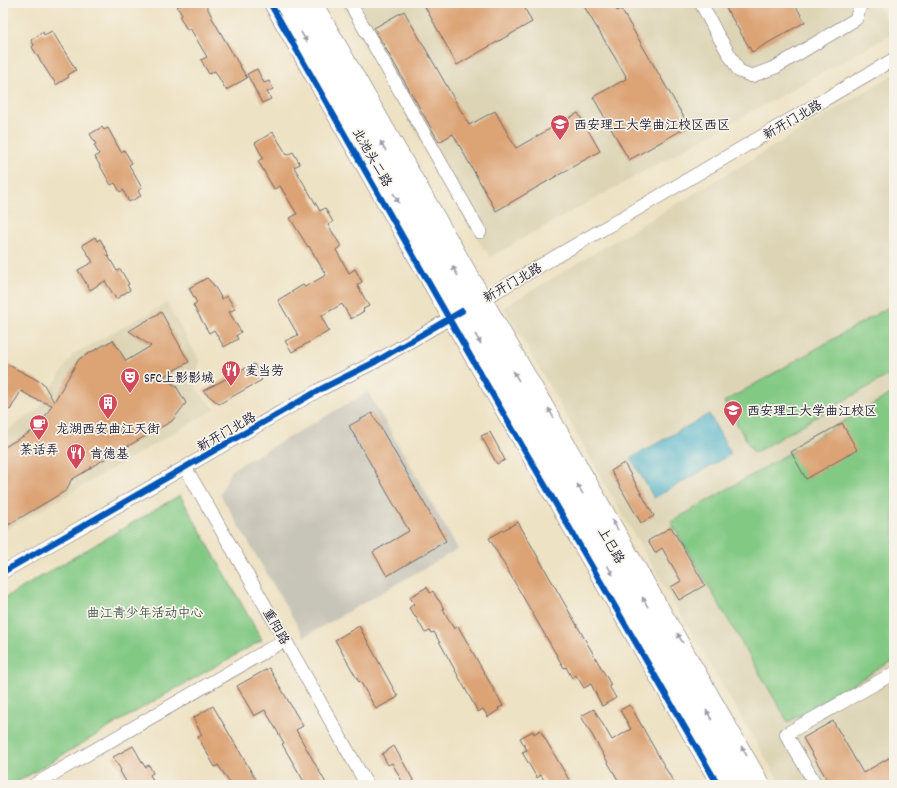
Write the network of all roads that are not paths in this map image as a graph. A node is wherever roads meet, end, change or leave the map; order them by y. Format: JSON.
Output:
{"nodes":[{"id":1,"x":270,"y":3,"type":"edge"},
{"id":2,"x":284,"y":3,"type":"edge"},
{"id":3,"x":300,"y":3,"type":"edge"},
{"id":4,"x":316,"y":3,"type":"edge"},
{"id":5,"x":346,"y":3,"type":"edge"},
{"id":6,"x":701,"y":3,"type":"edge"},
{"id":7,"x":861,"y":3,"type":"edge"},
{"id":8,"x":894,"y":59,"type":"edge"},
{"id":9,"x":480,"y":232,"type":"dead end"},
{"id":10,"x":468,"y":308,"type":"junction"},
{"id":11,"x":185,"y":467,"type":"junction"},
{"id":12,"x":3,"y":572,"type":"edge"},
{"id":13,"x":285,"y":640,"type":"junction"},
{"id":14,"x":894,"y":673,"type":"edge"},
{"id":15,"x":34,"y":785,"type":"edge"},
{"id":16,"x":367,"y":785,"type":"edge"},
{"id":17,"x":718,"y":785,"type":"edge"},
{"id":18,"x":734,"y":785,"type":"edge"},
{"id":19,"x":749,"y":785,"type":"edge"},
{"id":20,"x":764,"y":785,"type":"edge"},
{"id":21,"x":816,"y":785,"type":"edge"}],
"edges":[{"from":1,"to":10,"type":"street"},
{"from":2,"to":10,"type":"main road","name":"北池头二路","one_way":true},
{"from":10,"to":3,"type":"main road","name":"北池头二路","one_way":true},
{"from":4,"to":10,"type":"street"},
{"from":5,"to":9,"type":"street"},
{"from":6,"to":7,"type":"street"},
{"from":8,"to":10,"type":"street","name":"新开门北路"},
{"from":10,"to":11,"type":"street","name":"新开门北路"},
{"from":10,"to":17,"type":"street"},
{"from":10,"to":18,"type":"main road","name":"上巳路","one_way":true},
{"from":19,"to":10,"type":"main road","name":"上巳路","one_way":true},
{"from":20,"to":10,"type":"street","one_way":true},
{"from":11,"to":12,"type":"street","name":"新开门北路"},
{"from":11,"to":13,"type":"street","name":"重阳路"},
{"from":13,"to":15,"type":"street"},
{"from":13,"to":16,"type":"street","name":"重阳路"},
{"from":14,"to":21,"type":"street"}]}
